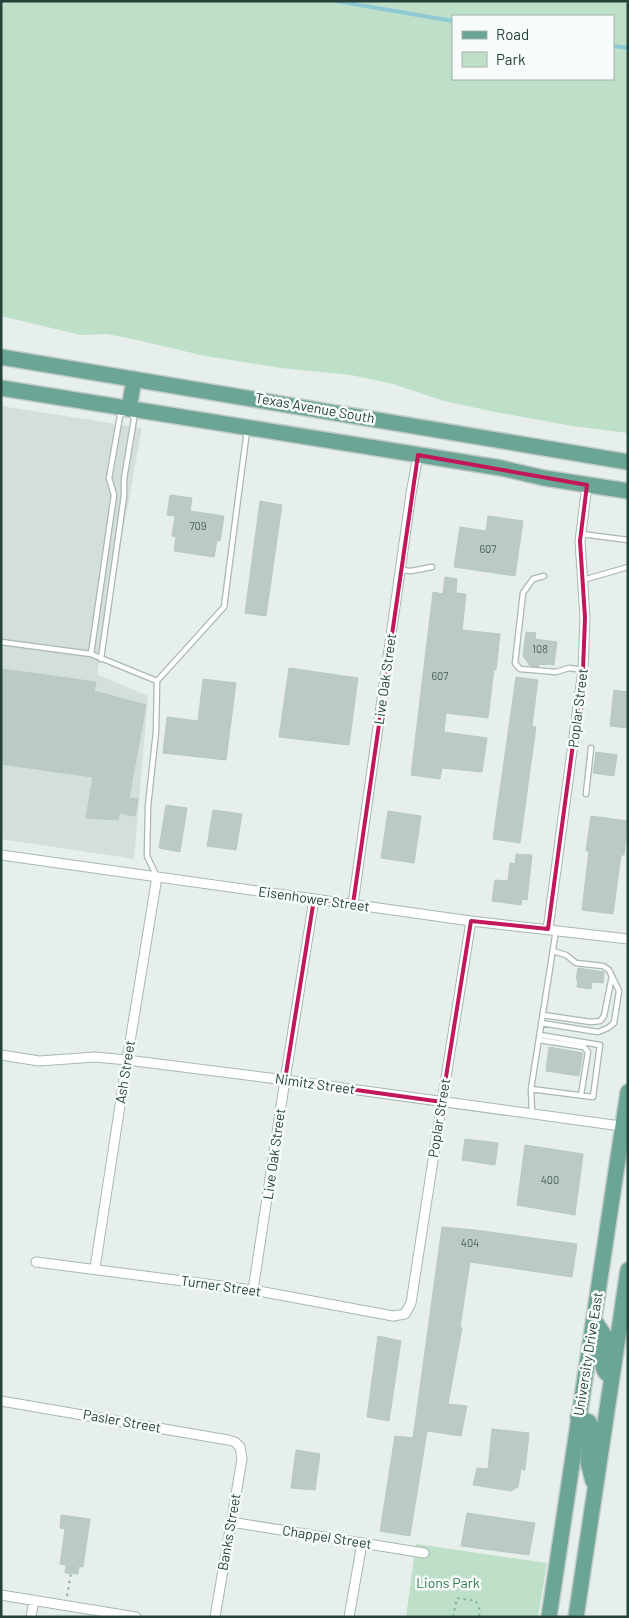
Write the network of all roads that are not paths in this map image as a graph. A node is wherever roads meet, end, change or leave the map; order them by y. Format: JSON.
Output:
{"nodes":[{"id":1,"x":1,"y":356,"type":"edge"},
{"id":2,"x":134,"y":379,"type":"junction"},
{"id":3,"x":1,"y":388,"type":"edge"},
{"id":4,"x":129,"y":409,"type":"junction"},
{"id":5,"x":248,"y":427,"type":"junction"},
{"id":6,"x":418,"y":455,"type":"junction"},
{"id":7,"x":628,"y":462,"type":"edge"},
{"id":8,"x":587,"y":485,"type":"junction"},
{"id":9,"x":628,"y":492,"type":"edge"},
{"id":10,"x":581,"y":534,"type":"junction"},
{"id":11,"x":628,"y":540,"type":"edge"},
{"id":12,"x":432,"y":567,"type":"dead end"},
{"id":13,"x":628,"y":567,"type":"edge"},
{"id":14,"x":401,"y":570,"type":"junction"},
{"id":15,"x":544,"y":576,"type":"dead end"},
{"id":16,"x":582,"y":581,"type":"junction"},
{"id":17,"x":1,"y":642,"type":"edge"},
{"id":18,"x":91,"y":654,"type":"junction"},
{"id":19,"x":101,"y":659,"type":"junction"},
{"id":20,"x":583,"y":670,"type":"junction"},
{"id":21,"x":157,"y":681,"type":"junction"},
{"id":22,"x":592,"y":748,"type":"dead end"},
{"id":23,"x":586,"y":794,"type":"dead end"},
{"id":24,"x":1,"y":855,"type":"edge"},
{"id":25,"x":156,"y":876,"type":"junction"},
{"id":26,"x":314,"y":900,"type":"junction"},
{"id":27,"x":353,"y":904,"type":"junction"},
{"id":28,"x":471,"y":921,"type":"junction"},
{"id":29,"x":552,"y":930,"type":"junction"},
{"id":30,"x":628,"y":939,"type":"edge"},
{"id":31,"x":553,"y":951,"type":"junction"},
{"id":32,"x":612,"y":974,"type":"junction"},
{"id":33,"x":543,"y":1015,"type":"junction"},
{"id":34,"x":541,"y":1023,"type":"junction"},
{"id":35,"x":540,"y":1037,"type":"junction"},
{"id":36,"x":1,"y":1055,"type":"edge"},
{"id":37,"x":126,"y":1060,"type":"junction"},
{"id":38,"x":285,"y":1080,"type":"junction"},
{"id":39,"x":531,"y":1089,"type":"junction"},
{"id":40,"x":628,"y":1092,"type":"edge"},
{"id":41,"x":581,"y":1095,"type":"junction"},
{"id":42,"x":442,"y":1102,"type":"junction"},
{"id":43,"x":532,"y":1114,"type":"junction"},
{"id":44,"x":625,"y":1127,"type":"edge"},
{"id":45,"x":36,"y":1262,"type":"dead end"},
{"id":46,"x":95,"y":1268,"type":"junction"},
{"id":47,"x":628,"y":1270,"type":"edge"},
{"id":48,"x":254,"y":1290,"type":"junction"},
{"id":49,"x":625,"y":1301,"type":"edge"},
{"id":50,"x":405,"y":1314,"type":"joint"},
{"id":51,"x":594,"y":1320,"type":"junction"},
{"id":52,"x":612,"y":1376,"type":"junction"},
{"id":53,"x":1,"y":1401,"type":"edge"},
{"id":54,"x":578,"y":1417,"type":"junction"},
{"id":55,"x":240,"y":1446,"type":"joint"},
{"id":56,"x":595,"y":1487,"type":"junction"},
{"id":57,"x":231,"y":1522,"type":"junction"},
{"id":58,"x":362,"y":1542,"type":"junction"},
{"id":59,"x":424,"y":1553,"type":"dead end"},
{"id":60,"x":1,"y":1595,"type":"edge"},
{"id":61,"x":34,"y":1600,"type":"junction"},
{"id":62,"x":31,"y":1617,"type":"edge"},
{"id":63,"x":136,"y":1617,"type":"edge"},
{"id":64,"x":215,"y":1617,"type":"edge"},
{"id":65,"x":349,"y":1617,"type":"edge"},
{"id":66,"x":549,"y":1617,"type":"edge"},
{"id":67,"x":576,"y":1617,"type":"edge"}],
"edges":[{"from":1,"to":2,"type":"main road","name":"Texas Avenue South"},
{"from":2,"to":4,"type":"main road"},
{"from":2,"to":7,"type":"main road","name":"Texas Avenue South"},
{"from":3,"to":4,"type":"main road","name":"Texas Avenue South"},
{"from":4,"to":5,"type":"main road","name":"Texas Avenue South"},
{"from":4,"to":18,"type":"lane"},
{"from":4,"to":19,"type":"lane"},
{"from":5,"to":6,"type":"main road","name":"Texas Avenue South"},
{"from":5,"to":21,"type":"lane"},
{"from":6,"to":8,"type":"main road","name":"Texas Avenue South"},
{"from":6,"to":14,"type":"street","name":"Live Oak Street"},
{"from":8,"to":9,"type":"main road","name":"Texas Avenue South"},
{"from":8,"to":10,"type":"street","name":"Poplar Street"},
{"from":10,"to":11,"type":"lane"},
{"from":10,"to":16,"type":"street","name":"Poplar Street"},
{"from":12,"to":14,"type":"lane"},
{"from":13,"to":16,"type":"lane"},
{"from":14,"to":27,"type":"street","name":"Live Oak Street"},
{"from":15,"to":20,"type":"lane"},
{"from":16,"to":20,"type":"street","name":"Poplar Street"},
{"from":17,"to":18,"type":"lane"},
{"from":18,"to":19,"type":"lane"},
{"from":19,"to":21,"type":"lane"},
{"from":20,"to":29,"type":"street","name":"Poplar Street"},
{"from":21,"to":25,"type":"lane"},
{"from":22,"to":23,"type":"lane"},
{"from":24,"to":25,"type":"street","name":"Eisenhower Street"},
{"from":25,"to":26,"type":"street","name":"Eisenhower Street"},
{"from":25,"to":37,"type":"street","name":"Ash Street"},
{"from":26,"to":27,"type":"street","name":"Eisenhower Street"},
{"from":26,"to":38,"type":"street","name":"Live Oak Street"},
{"from":27,"to":28,"type":"street","name":"Eisenhower Street"},
{"from":28,"to":29,"type":"street","name":"Eisenhower Street"},
{"from":28,"to":42,"type":"street","name":"Poplar Street"},
{"from":29,"to":30,"type":"street","name":"Eisenhower Street"},
{"from":29,"to":31,"type":"lane"},
{"from":31,"to":32,"type":"lane"},
{"from":31,"to":33,"type":"lane"},
{"from":32,"to":33,"type":"lane"},
{"from":32,"to":34,"type":"lane"},
{"from":33,"to":34,"type":"lane"},
{"from":34,"to":35,"type":"lane"},
{"from":35,"to":39,"type":"lane"},
{"from":35,"to":41,"type":"lane"},
{"from":35,"to":41,"type":"lane"},
{"from":36,"to":37,"type":"street","name":"Nimitz Street"},
{"from":37,"to":38,"type":"street","name":"Nimitz Street"},
{"from":37,"to":46,"type":"street","name":"Ash Street"},
{"from":38,"to":42,"type":"street","name":"Nimitz Street"},
{"from":38,"to":48,"type":"street","name":"Live Oak Street"},
{"from":39,"to":41,"type":"lane"},
{"from":39,"to":43,"type":"lane"},
{"from":40,"to":44,"type":"main road","name":"University Drive East"},
{"from":42,"to":43,"type":"street","name":"Nimitz Street"},
{"from":42,"to":50,"type":"street","name":"Poplar Street"},
{"from":43,"to":44,"type":"street","name":"Nimitz Street"},
{"from":44,"to":51,"type":"main road","name":"University Drive East"},
{"from":45,"to":46,"type":"street","name":"Turner Street"},
{"from":46,"to":48,"type":"street","name":"Turner Street"},
{"from":47,"to":49,"type":"main road","name":"University Drive East"},
{"from":48,"to":50,"type":"street","name":"Turner Street"},
{"from":49,"to":52,"type":"main road","name":"University Drive East"},
{"from":51,"to":52,"type":"main road"},
{"from":51,"to":54,"type":"main road","name":"University Drive East"},
{"from":52,"to":56,"type":"main road","name":"University Drive East"},
{"from":53,"to":55,"type":"street","name":"Pasler Street"},
{"from":54,"to":56,"type":"main road"},
{"from":54,"to":66,"type":"main road","name":"University Drive East"},
{"from":55,"to":57,"type":"street","name":"Banks Street"},
{"from":56,"to":67,"type":"main road","name":"University Drive East"},
{"from":57,"to":58,"type":"street","name":"Chappel Street"},
{"from":57,"to":64,"type":"street","name":"Banks Street"},
{"from":58,"to":59,"type":"street","name":"Chappel Street"},
{"from":58,"to":65,"type":"street"},
{"from":60,"to":61,"type":"street"},
{"from":61,"to":62,"type":"street"},
{"from":61,"to":63,"type":"street"}]}
